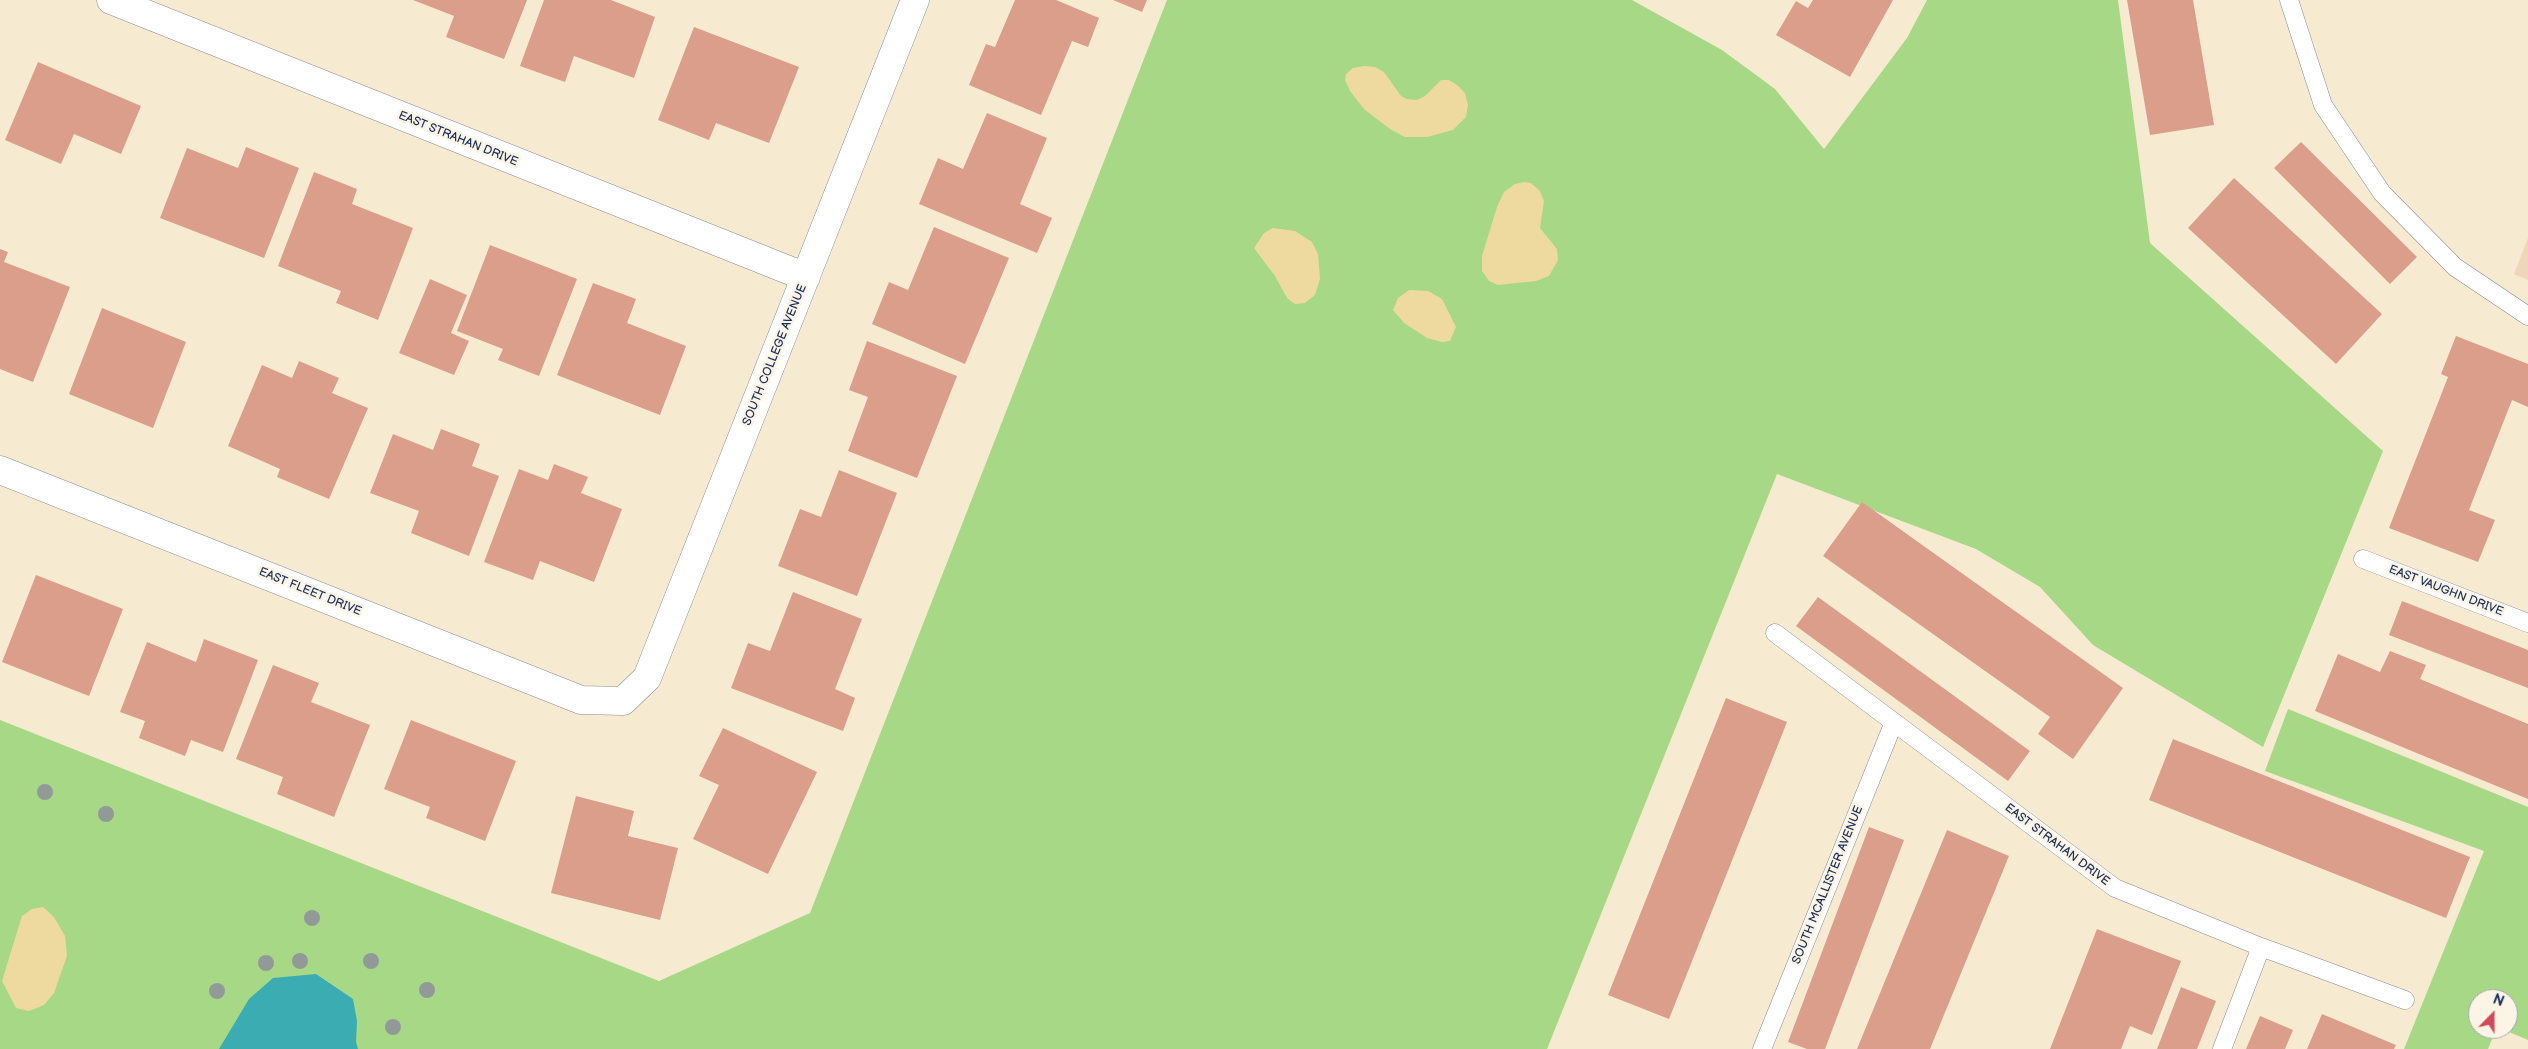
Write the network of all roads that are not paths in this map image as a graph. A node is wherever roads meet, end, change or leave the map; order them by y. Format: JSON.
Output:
{"nodes":[{"id":1,"x":111,"y":0,"type":"edge"},
{"id":2,"x":915,"y":0,"type":"edge"},
{"id":3,"x":2289,"y":0,"type":"edge"},
{"id":4,"x":806,"y":277,"type":"junction"},
{"id":5,"x":2528,"y":316,"type":"edge"},
{"id":6,"x":0,"y":470,"type":"edge"},
{"id":7,"x":2363,"y":559,"type":"dead end"},
{"id":8,"x":2527,"y":619,"type":"edge"},
{"id":9,"x":1775,"y":633,"type":"dead end"},
{"id":10,"x":623,"y":701,"type":"joint"},
{"id":11,"x":1894,"y":722,"type":"junction"},
{"id":12,"x":2261,"y":947,"type":"junction"},
{"id":13,"x":2405,"y":1000,"type":"dead end"},
{"id":14,"x":1762,"y":1049,"type":"edge"},
{"id":15,"x":2222,"y":1049,"type":"edge"}],
"edges":[{"from":1,"to":4,"type":"street","name":"EAST STRAHAN DRIVE"},
{"from":2,"to":4,"type":"street","name":"SOUTH COLLEGE AVENUE"},
{"from":3,"to":5,"type":"lane"},
{"from":4,"to":10,"type":"street","name":"SOUTH COLLEGE AVENUE"},
{"from":6,"to":10,"type":"street","name":"EAST FLEET DRIVE"},
{"from":7,"to":8,"type":"lane","name":"EAST VAUGHN DRIVE"},
{"from":9,"to":11,"type":"lane","name":"EAST STRAHAN DRIVE"},
{"from":11,"to":12,"type":"lane","name":"EAST STRAHAN DRIVE"},
{"from":11,"to":14,"type":"lane","name":"SOUTH MCALLISTER AVENUE"},
{"from":12,"to":13,"type":"lane","name":"EAST STRAHAN DRIVE"},
{"from":12,"to":15,"type":"lane"}]}
